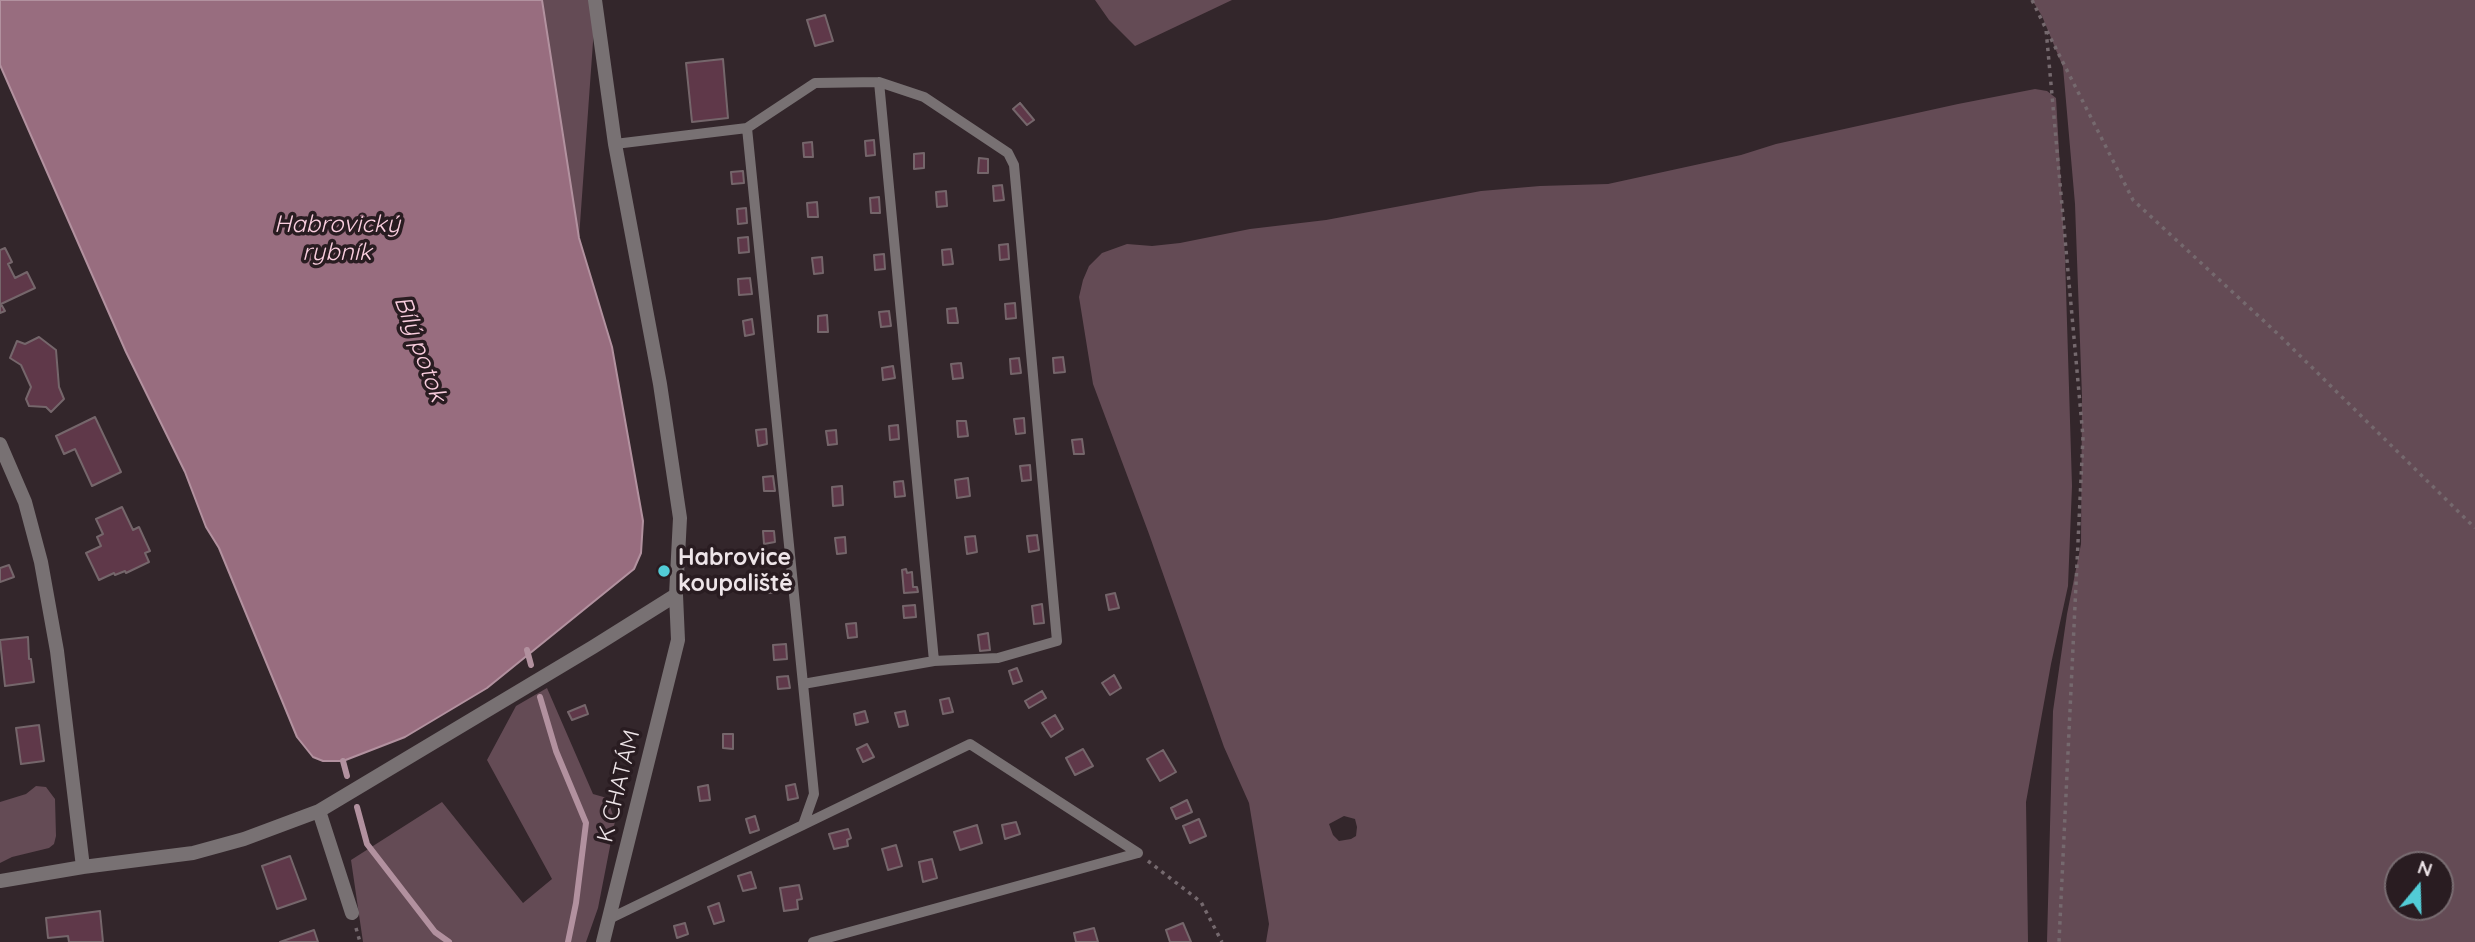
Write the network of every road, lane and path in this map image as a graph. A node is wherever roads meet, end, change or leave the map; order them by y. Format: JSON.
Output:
{"nodes":[{"id":1,"x":595,"y":0,"type":"edge"},
{"id":2,"x":2032,"y":0,"type":"edge"},
{"id":3,"x":2046,"y":29,"type":"junction"},
{"id":4,"x":879,"y":82,"type":"junction"},
{"id":5,"x":747,"y":128,"type":"junction"},
{"id":6,"x":615,"y":144,"type":"junction"},
{"id":7,"x":0,"y":444,"type":"edge"},
{"id":8,"x":2475,"y":528,"type":"edge"},
{"id":9,"x":677,"y":595,"type":"junction"},
{"id":10,"x":934,"y":661,"type":"junction"},
{"id":11,"x":803,"y":684,"type":"junction"},
{"id":12,"x":319,"y":811,"type":"junction"},
{"id":13,"x":803,"y":825,"type":"junction"},
{"id":14,"x":1138,"y":853,"type":"junction"},
{"id":15,"x":83,"y":867,"type":"junction"},
{"id":16,"x":0,"y":881,"type":"edge"},
{"id":17,"x":352,"y":913,"type":"dead end"},
{"id":18,"x":611,"y":918,"type":"junction"},
{"id":19,"x":603,"y":942,"type":"edge"},
{"id":20,"x":813,"y":942,"type":"edge"},
{"id":21,"x":1222,"y":942,"type":"edge"},
{"id":22,"x":2059,"y":942,"type":"edge"}],
"edges":[{"from":1,"to":6,"type":"street","name":"K CHATÁM"},
{"from":2,"to":3,"type":"path"},
{"from":3,"to":8,"type":"path"},
{"from":3,"to":22,"type":"path"},
{"from":4,"to":5,"type":"lane"},
{"from":4,"to":10,"type":"lane"},
{"from":4,"to":10,"type":"lane"},
{"from":5,"to":6,"type":"lane"},
{"from":5,"to":11,"type":"lane"},
{"from":6,"to":9,"type":"street","name":"K CHATÁM"},
{"from":7,"to":15,"type":"street"},
{"from":9,"to":12,"type":"street"},
{"from":9,"to":18,"type":"street","name":"K CHATÁM"},
{"from":10,"to":11,"type":"lane"},
{"from":11,"to":13,"type":"lane"},
{"from":12,"to":15,"type":"street"},
{"from":12,"to":17,"type":"street"},
{"from":13,"to":14,"type":"lane"},
{"from":13,"to":18,"type":"lane"},
{"from":14,"to":20,"type":"lane"},
{"from":14,"to":21,"type":"path"},
{"from":15,"to":16,"type":"street"},
{"from":18,"to":19,"type":"street","name":"K CHATÁM"}]}
